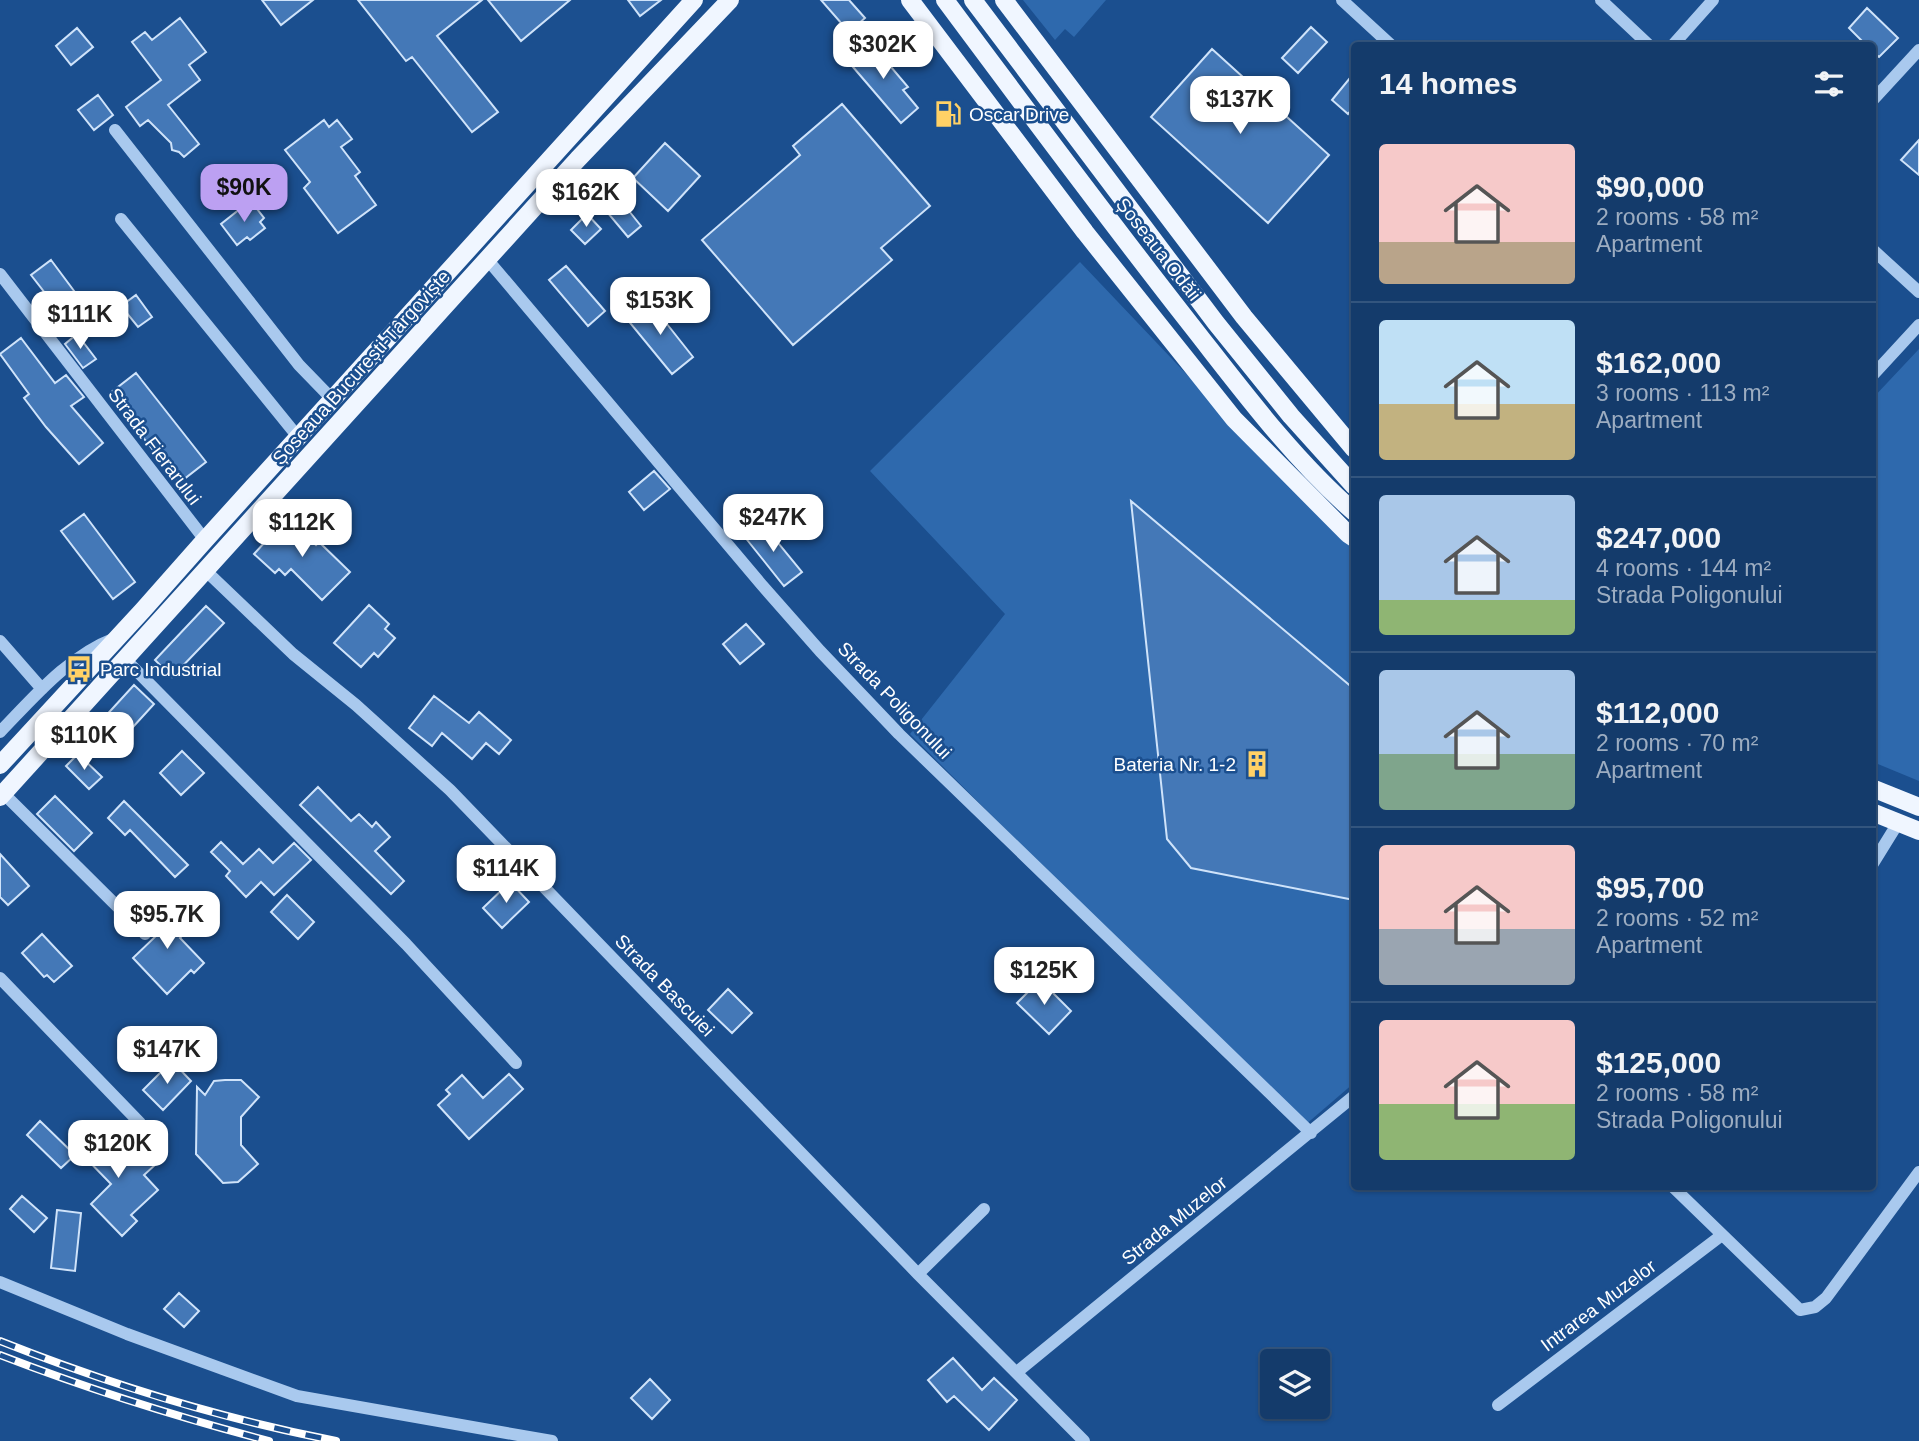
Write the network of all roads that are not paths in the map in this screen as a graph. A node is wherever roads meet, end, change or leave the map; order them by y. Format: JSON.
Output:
{"nodes":[{"id":1,"x":694,"y":0,"type":"edge"},
{"id":2,"x":730,"y":0,"type":"edge"},
{"id":3,"x":909,"y":0,"type":"edge"},
{"id":4,"x":945,"y":0,"type":"edge"},
{"id":5,"x":973,"y":0,"type":"edge"},
{"id":6,"x":1004,"y":0,"type":"edge"},
{"id":7,"x":1342,"y":0,"type":"edge"},
{"id":8,"x":1601,"y":0,"type":"edge"},
{"id":9,"x":1713,"y":0,"type":"edge"},
{"id":10,"x":1388,"y":42,"type":"edge"},
{"id":11,"x":1646,"y":42,"type":"edge"},
{"id":12,"x":1676,"y":42,"type":"edge"},
{"id":13,"x":1919,"y":50,"type":"edge"},
{"id":14,"x":1876,"y":97,"type":"edge"},
{"id":15,"x":115,"y":130,"type":"dead end"},
{"id":16,"x":121,"y":219,"type":"dead end"},
{"id":17,"x":1876,"y":253,"type":"edge"},
{"id":18,"x":488,"y":259,"type":"junction"},
{"id":19,"x":0,"y":274,"type":"edge"},
{"id":20,"x":1919,"y":292,"type":"edge"},
{"id":21,"x":1919,"y":325,"type":"edge"},
{"id":22,"x":1876,"y":372,"type":"edge"},
{"id":23,"x":332,"y":399,"type":"junction"},
{"id":24,"x":298,"y":437,"type":"junction"},
{"id":25,"x":1351,"y":445,"type":"edge"},
{"id":26,"x":1351,"y":483,"type":"edge"},
{"id":27,"x":1351,"y":509,"type":"edge"},
{"id":28,"x":1351,"y":536,"type":"edge"},
{"id":29,"x":205,"y":540,"type":"junction"},
{"id":30,"x":205,"y":570,"type":"junction"},
{"id":31,"x":118,"y":637,"type":"junction"},
{"id":32,"x":0,"y":641,"type":"edge"},
{"id":33,"x":125,"y":659,"type":"junction"},
{"id":34,"x":41,"y":689,"type":"junction"},
{"id":35,"x":10,"y":722,"type":"junction"},
{"id":36,"x":0,"y":732,"type":"edge"},
{"id":37,"x":28,"y":735,"type":"junction"},
{"id":38,"x":0,"y":765,"type":"edge"},
{"id":39,"x":1876,"y":790,"type":"edge"},
{"id":40,"x":2,"y":795,"type":"edge"},
{"id":41,"x":1919,"y":807,"type":"edge"},
{"id":42,"x":1876,"y":814,"type":"edge"},
{"id":43,"x":1898,"y":823,"type":"junction"},
{"id":44,"x":1919,"y":831,"type":"edge"},
{"id":45,"x":1876,"y":859,"type":"edge"},
{"id":46,"x":145,"y":934,"type":"dead end"},
{"id":47,"x":0,"y":978,"type":"edge"},
{"id":48,"x":516,"y":1063,"type":"dead end"},
{"id":49,"x":1351,"y":1100,"type":"edge"},
{"id":50,"x":140,"y":1123,"type":"dead end"},
{"id":51,"x":1311,"y":1133,"type":"junction"},
{"id":52,"x":1919,"y":1172,"type":"edge"},
{"id":53,"x":1676,"y":1190,"type":"edge"},
{"id":54,"x":984,"y":1209,"type":"dead end"},
{"id":55,"x":1722,"y":1235,"type":"junction"},
{"id":56,"x":918,"y":1274,"type":"junction"},
{"id":57,"x":0,"y":1282,"type":"edge"},
{"id":58,"x":1017,"y":1372,"type":"junction"},
{"id":59,"x":1498,"y":1405,"type":"dead end"},
{"id":60,"x":552,"y":1441,"type":"edge"},
{"id":61,"x":1084,"y":1441,"type":"edge"}],
"edges":[{"from":1,"to":23,"type":"main road","name":"Șoseaua București-Târgoviște"},
{"from":2,"to":18,"type":"main road","name":"Șoseaua București-Târgoviște"},
{"from":3,"to":28,"type":"main road"},
{"from":4,"to":27,"type":"main road","name":"Șoseaua Odăii"},
{"from":5,"to":26,"type":"main road","name":"Șoseaua Odăii"},
{"from":6,"to":25,"type":"main road"},
{"from":7,"to":10,"type":"street"},
{"from":8,"to":11,"type":"street"},
{"from":9,"to":12,"type":"street"},
{"from":13,"to":14,"type":"street"},
{"from":15,"to":23,"type":"street"},
{"from":16,"to":24,"type":"street"},
{"from":17,"to":20,"type":"street"},
{"from":18,"to":30,"type":"main road","name":"Șoseaua București-Târgoviște"},
{"from":18,"to":51,"type":"street","name":"Strada Poligonului"},
{"from":19,"to":29,"type":"street","name":"Strada Fierarului"},
{"from":21,"to":22,"type":"street"},
{"from":23,"to":24,"type":"main road","name":"Șoseaua București-Târgoviște"},
{"from":24,"to":29,"type":"main road","name":"Șoseaua București-Târgoviște"},
{"from":29,"to":31,"type":"main road","name":"Șoseaua București-Târgoviște"},
{"from":30,"to":33,"type":"main road","name":"Șoseaua București-Târgoviște"},
{"from":30,"to":56,"type":"street","name":"Strada Bascuiei"},
{"from":31,"to":34,"type":"street"},
{"from":31,"to":37,"type":"main road","name":"Șoseaua București-Târgoviște"},
{"from":32,"to":34,"type":"street"},
{"from":33,"to":40,"type":"main road","name":"Șoseaua București-Târgoviște"},
{"from":33,"to":48,"type":"street"},
{"from":34,"to":35,"type":"street"},
{"from":35,"to":36,"type":"street"},
{"from":35,"to":37,"type":"street"},
{"from":37,"to":38,"type":"main road","name":"Șoseaua București-Târgoviște"},
{"from":39,"to":41,"type":"main road"},
{"from":40,"to":46,"type":"street"},
{"from":42,"to":43,"type":"main road"},
{"from":43,"to":44,"type":"main road"},
{"from":43,"to":45,"type":"street"},
{"from":47,"to":50,"type":"street"},
{"from":49,"to":51,"type":"street","name":"Strada Muzelor"},
{"from":51,"to":58,"type":"street","name":"Strada Muzelor"},
{"from":52,"to":55,"type":"street"},
{"from":53,"to":55,"type":"street"},
{"from":54,"to":56,"type":"street"},
{"from":55,"to":59,"type":"street","name":"Intrarea Muzelor"},
{"from":56,"to":58,"type":"street","name":"Strada Bascuiei"},
{"from":57,"to":60,"type":"street"},
{"from":58,"to":61,"type":"street","name":"Strada Bascuiei"}]}
